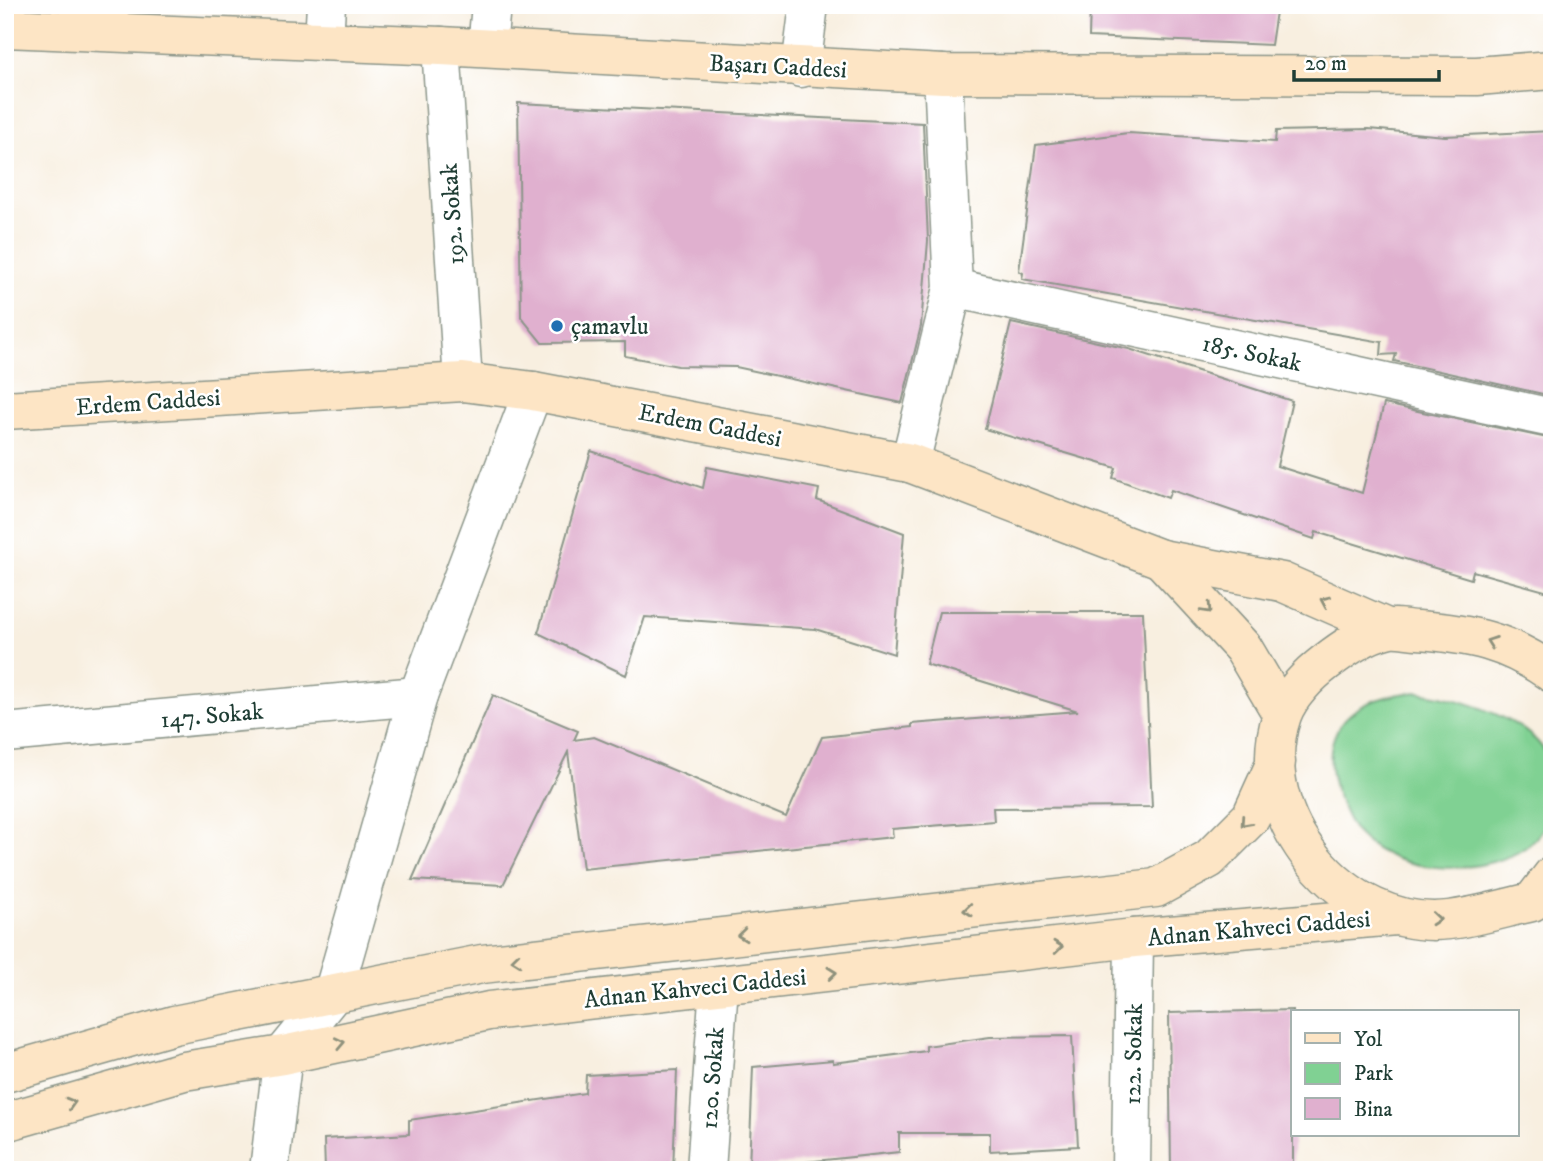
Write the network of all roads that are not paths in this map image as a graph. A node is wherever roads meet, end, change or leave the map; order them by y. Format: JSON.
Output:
{"nodes":[{"id":1,"x":491,"y":5,"type":"edge"},
{"id":2,"x":809,"y":5,"type":"edge"},
{"id":3,"x":325,"y":23,"type":"edge"},
{"id":4,"x":5,"y":28,"type":"edge"},
{"id":5,"x":441,"y":46,"type":"junction"},
{"id":6,"x":488,"y":48,"type":"junction"},
{"id":7,"x":801,"y":68,"type":"junction"},
{"id":8,"x":1552,"y":70,"type":"edge"},
{"id":9,"x":943,"y":74,"type":"junction"},
{"id":10,"x":953,"y":288,"type":"junction"},
{"id":11,"x":463,"y":382,"type":"junction"},
{"id":12,"x":533,"y":391,"type":"junction"},
{"id":13,"x":5,"y":410,"type":"edge"},
{"id":14,"x":1552,"y":418,"type":"edge"},
{"id":15,"x":909,"y":463,"type":"junction"},
{"id":16,"x":1161,"y":559,"type":"junction"},
{"id":17,"x":1387,"y":628,"type":"junction"},
{"id":18,"x":1552,"y":673,"type":"edge"},
{"id":19,"x":418,"y":696,"type":"junction"},
{"id":20,"x":1282,"y":714,"type":"junction"},
{"id":21,"x":5,"y":733,"type":"edge"},
{"id":22,"x":1276,"y":762,"type":"junction"},
{"id":23,"x":1545,"y":893,"type":"edge"},
{"id":24,"x":1396,"y":916,"type":"junction"},
{"id":25,"x":1134,"y":938,"type":"junction"},
{"id":26,"x":719,"y":985,"type":"junction"},
{"id":27,"x":333,"y":993,"type":"junction"},
{"id":28,"x":283,"y":1055,"type":"junction"},
{"id":29,"x":5,"y":1073,"type":"edge"},
{"id":30,"x":5,"y":1122,"type":"edge"},
{"id":31,"x":269,"y":1170,"type":"edge"},
{"id":32,"x":706,"y":1170,"type":"edge"},
{"id":33,"x":1131,"y":1170,"type":"edge"}],
"edges":[{"from":1,"to":6,"type":"street"},
{"from":2,"to":7,"type":"street"},
{"from":3,"to":4,"type":"main road","name":"Başarı Caddesi"},
{"from":3,"to":5,"type":"main road","name":"Başarı Caddesi"},
{"from":5,"to":6,"type":"main road","name":"Başarı Caddesi"},
{"from":5,"to":11,"type":"street","name":"192. Sokak"},
{"from":6,"to":7,"type":"main road","name":"Başarı Caddesi"},
{"from":7,"to":9,"type":"main road","name":"Başarı Caddesi"},
{"from":8,"to":9,"type":"main road","name":"Başarı Caddesi"},
{"from":9,"to":10,"type":"street"},
{"from":10,"to":14,"type":"street","name":"185. Sokak"},
{"from":10,"to":15,"type":"street"},
{"from":11,"to":12,"type":"main road","name":"Erdem Caddesi"},
{"from":11,"to":13,"type":"main road","name":"Erdem Caddesi"},
{"from":12,"to":15,"type":"main road","name":"Erdem Caddesi"},
{"from":12,"to":19,"type":"street"},
{"from":15,"to":16,"type":"main road","name":"Erdem Caddesi"},
{"from":17,"to":16,"type":"main road","name":"Erdem Caddesi","one_way":true},
{"from":16,"to":20,"type":"main road","one_way":true},
{"from":18,"to":17,"type":"main road","one_way":true},
{"from":17,"to":20,"type":"main road"},
{"from":19,"to":21,"type":"street","name":"147. Sokak"},
{"from":19,"to":27,"type":"street"},
{"from":20,"to":22,"type":"main road"},
{"from":22,"to":24,"type":"main road"},
{"from":22,"to":27,"type":"main road","name":"Adnan Kahveci Caddesi","one_way":true},
{"from":24,"to":23,"type":"main road","one_way":true},
{"from":24,"to":25,"type":"main road","name":"Adnan Kahveci Caddesi"},
{"from":26,"to":25,"type":"main road","name":"Adnan Kahveci Caddesi","one_way":true},
{"from":25,"to":33,"type":"street","name":"122. Sokak"},
{"from":28,"to":26,"type":"main road","name":"Adnan Kahveci Caddesi","one_way":true},
{"from":26,"to":32,"type":"street","name":"120. Sokak"},
{"from":27,"to":28,"type":"street"},
{"from":27,"to":29,"type":"main road","name":"Adnan Kahveci Caddesi"},
{"from":30,"to":28,"type":"main road","name":"Adnan Kahveci Caddesi","one_way":true},
{"from":28,"to":31,"type":"street"}]}
